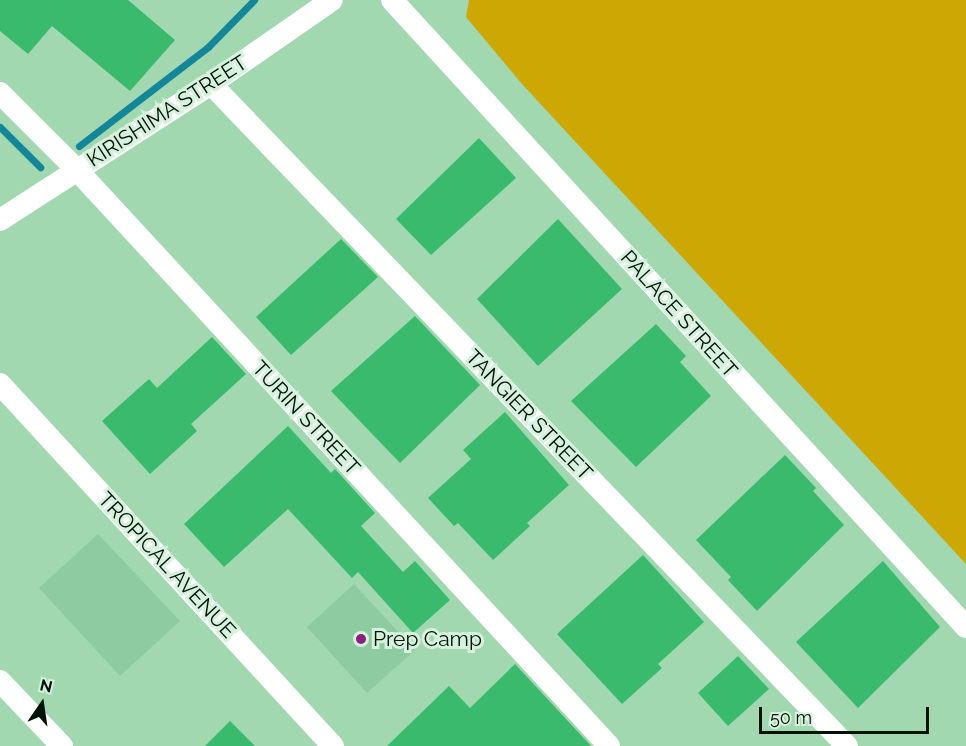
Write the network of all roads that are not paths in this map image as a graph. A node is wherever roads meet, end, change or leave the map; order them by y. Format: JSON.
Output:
{"nodes":[{"id":1,"x":332,"y":0,"type":"edge"},
{"id":2,"x":392,"y":0,"type":"edge"},
{"id":3,"x":211,"y":84,"type":"junction"},
{"id":4,"x":0,"y":93,"type":"edge"},
{"id":5,"x":77,"y":170,"type":"junction"},
{"id":6,"x":0,"y":220,"type":"edge"},
{"id":7,"x":0,"y":384,"type":"edge"},
{"id":8,"x":966,"y":627,"type":"edge"},
{"id":9,"x":0,"y":681,"type":"edge"},
{"id":10,"x":62,"y":746,"type":"edge"},
{"id":11,"x":333,"y":746,"type":"edge"},
{"id":12,"x":609,"y":746,"type":"edge"},
{"id":13,"x":847,"y":746,"type":"edge"}],
"edges":[{"from":1,"to":3,"type":"street","name":"KIRISHIMA STREET"},
{"from":2,"to":8,"type":"street","name":"PALACE STREET"},
{"from":3,"to":5,"type":"street","name":"KIRISHIMA STREET"},
{"from":3,"to":13,"type":"street","name":"TANGIER STREET"},
{"from":4,"to":5,"type":"street","name":"TURIN STREET"},
{"from":5,"to":6,"type":"street","name":"KIRISHIMA STREET"},
{"from":5,"to":12,"type":"street","name":"TURIN STREET"},
{"from":7,"to":11,"type":"street","name":"TROPICAL AVENUE"},
{"from":9,"to":10,"type":"street"}]}
